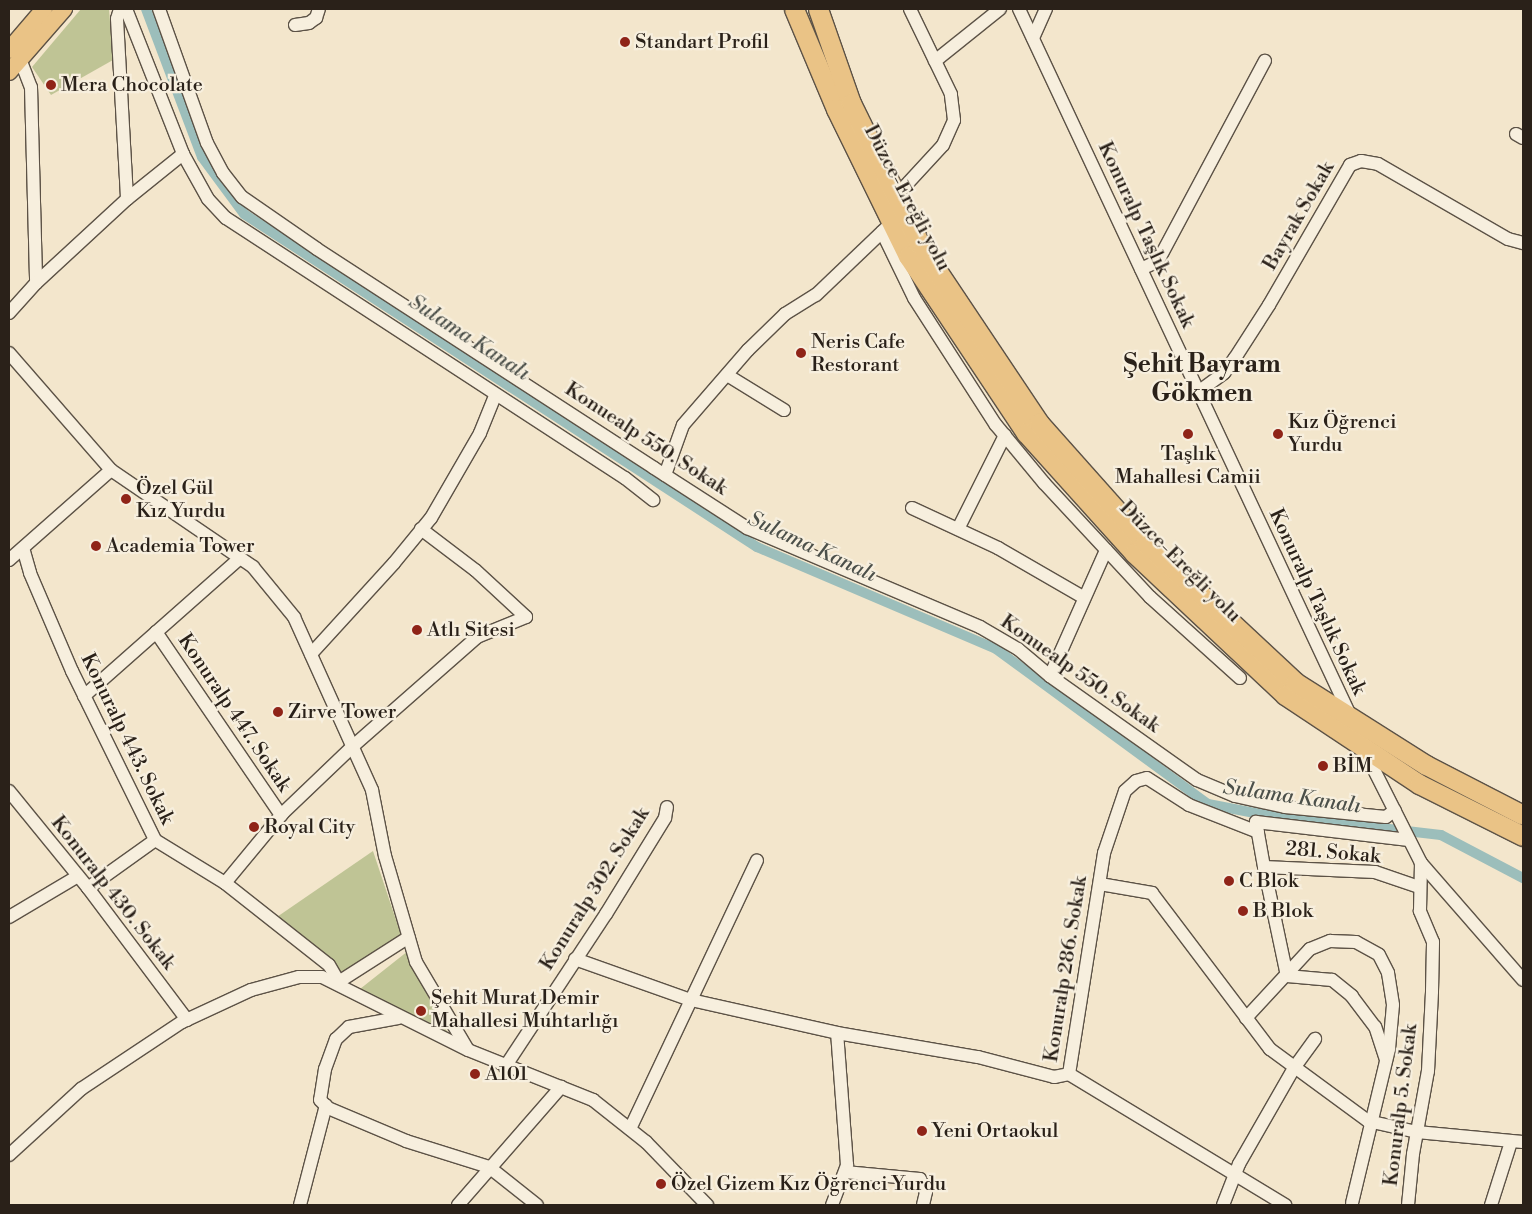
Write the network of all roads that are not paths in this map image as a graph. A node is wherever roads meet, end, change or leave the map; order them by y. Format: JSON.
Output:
{"nodes":[{"id":1,"x":44,"y":9,"type":"edge"},
{"id":2,"x":64,"y":9,"type":"edge"},
{"id":3,"x":120,"y":9,"type":"edge"},
{"id":4,"x":126,"y":9,"type":"edge"},
{"id":5,"x":159,"y":9,"type":"edge"},
{"id":6,"x":319,"y":9,"type":"edge"},
{"id":7,"x":794,"y":9,"type":"edge"},
{"id":8,"x":818,"y":9,"type":"edge"},
{"id":9,"x":910,"y":9,"type":"edge"},
{"id":10,"x":1000,"y":9,"type":"edge"},
{"id":11,"x":1019,"y":9,"type":"edge"},
{"id":12,"x":1046,"y":9,"type":"edge"},
{"id":13,"x":295,"y":25,"type":"dead end"},
{"id":14,"x":1033,"y":38,"type":"junction"},
{"id":15,"x":14,"y":55,"type":"edge"},
{"id":16,"x":935,"y":61,"type":"junction"},
{"id":17,"x":1264,"y":61,"type":"dead end"},
{"id":18,"x":9,"y":72,"type":"edge"},
{"id":19,"x":183,"y":154,"type":"junction"},
{"id":20,"x":896,"y":196,"type":"junction"},
{"id":21,"x":127,"y":199,"type":"junction"},
{"id":22,"x":886,"y":227,"type":"junction"},
{"id":23,"x":1523,"y":243,"type":"edge"},
{"id":24,"x":1141,"y":269,"type":"junction"},
{"id":25,"x":36,"y":283,"type":"junction"},
{"id":26,"x":9,"y":313,"type":"edge"},
{"id":27,"x":9,"y":354,"type":"edge"},
{"id":28,"x":727,"y":375,"type":"junction"},
{"id":29,"x":1198,"y":392,"type":"junction"},
{"id":30,"x":495,"y":396,"type":"junction"},
{"id":31,"x":784,"y":410,"type":"dead end"},
{"id":32,"x":1005,"y":435,"type":"junction"},
{"id":33,"x":111,"y":470,"type":"junction"},
{"id":34,"x":665,"y":475,"type":"junction"},
{"id":35,"x":653,"y":500,"type":"dead end"},
{"id":36,"x":912,"y":508,"type":"dead end"},
{"id":37,"x":421,"y":529,"type":"junction"},
{"id":38,"x":958,"y":529,"type":"junction"},
{"id":39,"x":23,"y":548,"type":"junction"},
{"id":40,"x":1106,"y":550,"type":"junction"},
{"id":41,"x":240,"y":558,"type":"junction"},
{"id":42,"x":9,"y":560,"type":"edge"},
{"id":43,"x":1083,"y":597,"type":"junction"},
{"id":44,"x":156,"y":632,"type":"junction"},
{"id":45,"x":311,"y":654,"type":"junction"},
{"id":46,"x":1050,"y":676,"type":"junction"},
{"id":47,"x":1240,"y":678,"type":"dead end"},
{"id":48,"x":84,"y":696,"type":"junction"},
{"id":49,"x":1353,"y":721,"type":"junction"},
{"id":50,"x":352,"y":746,"type":"junction"},
{"id":51,"x":1362,"y":747,"type":"junction"},
{"id":52,"x":9,"y":791,"type":"edge"},
{"id":53,"x":667,"y":807,"type":"dead end"},
{"id":54,"x":1396,"y":812,"type":"junction"},
{"id":55,"x":281,"y":815,"type":"junction"},
{"id":56,"x":1523,"y":815,"type":"edge"},
{"id":57,"x":1258,"y":832,"type":"junction"},
{"id":58,"x":1523,"y":836,"type":"edge"},
{"id":59,"x":155,"y":840,"type":"junction"},
{"id":60,"x":1409,"y":840,"type":"junction"},
{"id":61,"x":757,"y":860,"type":"dead end"},
{"id":62,"x":1421,"y":863,"type":"junction"},
{"id":63,"x":1264,"y":867,"type":"junction"},
{"id":64,"x":78,"y":876,"type":"junction"},
{"id":65,"x":225,"y":884,"type":"junction"},
{"id":66,"x":1100,"y":884,"type":"junction"},
{"id":67,"x":1419,"y":886,"type":"junction"},
{"id":68,"x":88,"y":888,"type":"junction"},
{"id":69,"x":9,"y":917,"type":"edge"},
{"id":70,"x":409,"y":937,"type":"junction"},
{"id":71,"x":575,"y":959,"type":"junction"},
{"id":72,"x":1287,"y":976,"type":"junction"},
{"id":73,"x":1523,"y":980,"type":"edge"},
{"id":74,"x":338,"y":982,"type":"junction"},
{"id":75,"x":691,"y":1000,"type":"junction"},
{"id":76,"x":398,"y":1018,"type":"junction"},
{"id":77,"x":1246,"y":1018,"type":"junction"},
{"id":78,"x":187,"y":1020,"type":"junction"},
{"id":79,"x":837,"y":1032,"type":"junction"},
{"id":80,"x":1315,"y":1039,"type":"dead end"},
{"id":81,"x":468,"y":1050,"type":"junction"},
{"id":82,"x":1386,"y":1061,"type":"junction"},
{"id":83,"x":505,"y":1067,"type":"junction"},
{"id":84,"x":1294,"y":1068,"type":"junction"},
{"id":85,"x":1069,"y":1074,"type":"junction"},
{"id":86,"x":561,"y":1087,"type":"junction"},
{"id":87,"x":326,"y":1105,"type":"junction"},
{"id":88,"x":1372,"y":1122,"type":"junction"},
{"id":89,"x":630,"y":1129,"type":"junction"},
{"id":90,"x":1417,"y":1132,"type":"junction"},
{"id":91,"x":1517,"y":1142,"type":"edge"},
{"id":92,"x":9,"y":1155,"type":"edge"},
{"id":93,"x":489,"y":1167,"type":"junction"},
{"id":94,"x":845,"y":1172,"type":"junction"},
{"id":95,"x":1234,"y":1174,"type":"junction"},
{"id":96,"x":696,"y":1199,"type":"edge"},
{"id":97,"x":1352,"y":1203,"type":"dead end"},
{"id":98,"x":300,"y":1205,"type":"edge"},
{"id":99,"x":458,"y":1205,"type":"edge"},
{"id":100,"x":537,"y":1205,"type":"edge"},
{"id":101,"x":707,"y":1205,"type":"edge"},
{"id":102,"x":832,"y":1205,"type":"edge"},
{"id":103,"x":923,"y":1205,"type":"edge"},
{"id":104,"x":1222,"y":1205,"type":"edge"},
{"id":105,"x":1285,"y":1205,"type":"edge"},
{"id":106,"x":1408,"y":1205,"type":"edge"},
{"id":107,"x":1490,"y":1205,"type":"edge"}],
"edges":[{"from":1,"to":15,"type":"main road"},
{"from":2,"to":15,"type":"main road"},
{"from":3,"to":21,"type":"street"},
{"from":4,"to":19,"type":"street"},
{"from":5,"to":34,"type":"street","name":"Konuealp 550. Sokak"},
{"from":6,"to":13,"type":"street"},
{"from":7,"to":22,"type":"highway","name":"Düzce-Ereğli yolu"},
{"from":8,"to":20,"type":"highway","name":"Düzce-Ereğli yolu"},
{"from":9,"to":16,"type":"street"},
{"from":10,"to":16,"type":"street"},
{"from":11,"to":14,"type":"street","name":"Konuralp Taşlık Sokak"},
{"from":12,"to":14,"type":"street"},
{"from":14,"to":24,"type":"street","name":"Konuralp Taşlık Sokak"},
{"from":15,"to":18,"type":"main road"},
{"from":15,"to":25,"type":"street"},
{"from":16,"to":20,"type":"street"},
{"from":17,"to":24,"type":"street"},
{"from":19,"to":21,"type":"street"},
{"from":19,"to":30,"type":"street"},
{"from":20,"to":49,"type":"highway","name":"Düzce-Ereğli yolu"},
{"from":21,"to":25,"type":"street"},
{"from":22,"to":28,"type":"street"},
{"from":22,"to":32,"type":"street"},
{"from":22,"to":51,"type":"highway","name":"Düzce-Ereğli yolu"},
{"from":23,"to":29,"type":"street","name":"Bayrak Sokak"},
{"from":24,"to":29,"type":"street","name":"Konuralp Taşlık Sokak"},
{"from":25,"to":26,"type":"street"},
{"from":27,"to":33,"type":"street"},
{"from":28,"to":31,"type":"street"},
{"from":28,"to":34,"type":"street"},
{"from":29,"to":49,"type":"street","name":"Konuralp Taşlık Sokak"},
{"from":30,"to":35,"type":"street"},
{"from":30,"to":37,"type":"street"},
{"from":32,"to":38,"type":"street"},
{"from":32,"to":40,"type":"street"},
{"from":33,"to":39,"type":"street"},
{"from":33,"to":41,"type":"street"},
{"from":34,"to":46,"type":"street","name":"Konuealp 550. Sokak"},
{"from":36,"to":38,"type":"street"},
{"from":37,"to":45,"type":"street"},
{"from":37,"to":50,"type":"street"},
{"from":38,"to":43,"type":"street"},
{"from":39,"to":42,"type":"street"},
{"from":39,"to":48,"type":"street","name":"Konuralp 443. Sokak"},
{"from":40,"to":43,"type":"street"},
{"from":40,"to":47,"type":"street"},
{"from":41,"to":44,"type":"street"},
{"from":41,"to":45,"type":"street"},
{"from":43,"to":46,"type":"street"},
{"from":44,"to":48,"type":"street"},
{"from":44,"to":55,"type":"street","name":"Konuralp 447. Sokak"},
{"from":45,"to":50,"type":"street"},
{"from":46,"to":54,"type":"street","name":"Konuealp 550. Sokak"},
{"from":48,"to":59,"type":"street","name":"Konuralp 443. Sokak"},
{"from":49,"to":56,"type":"highway","name":"Düzce-Ereğli yolu"},
{"from":50,"to":55,"type":"street"},
{"from":50,"to":70,"type":"street"},
{"from":51,"to":54,"type":"street"},
{"from":51,"to":58,"type":"highway","name":"Düzce-Ereğli yolu"},
{"from":52,"to":64,"type":"street","name":"Konuralp 430. Sokak"},
{"from":53,"to":71,"type":"street","name":"Konuralp 302. Sokak"},
{"from":54,"to":60,"type":"street"},
{"from":55,"to":65,"type":"street"},
{"from":57,"to":60,"type":"street"},
{"from":57,"to":63,"type":"street"},
{"from":57,"to":66,"type":"street","name":"Konuralp 286. Sokak"},
{"from":59,"to":65,"type":"street","name":"Konuralp 443. Sokak"},
{"from":59,"to":68,"type":"street"},
{"from":60,"to":62,"type":"street"},
{"from":61,"to":75,"type":"street"},
{"from":62,"to":67,"type":"street","name":"Konuralp 5. Sokak"},
{"from":62,"to":73,"type":"street"},
{"from":63,"to":67,"type":"street","name":"281. Sokak"},
{"from":63,"to":72,"type":"street","name":"281. Sokak"},
{"from":64,"to":68,"type":"street","name":"Konuralp 430. Sokak"},
{"from":64,"to":69,"type":"street"},
{"from":65,"to":74,"type":"street","name":"Konuralp 443. Sokak"},
{"from":66,"to":77,"type":"street"},
{"from":66,"to":85,"type":"street","name":"Konuralp 286. Sokak"},
{"from":67,"to":90,"type":"street","name":"Konuralp 5. Sokak"},
{"from":68,"to":78,"type":"street","name":"Konuralp 430. Sokak"},
{"from":70,"to":74,"type":"street"},
{"from":70,"to":81,"type":"street"},
{"from":71,"to":75,"type":"street","name":"Konuralp 286. Sokak"},
{"from":71,"to":83,"type":"street","name":"Konuralp 302. Sokak"},
{"from":72,"to":77,"type":"street"},
{"from":72,"to":82,"type":"street"},
{"from":72,"to":82,"type":"street"},
{"from":74,"to":76,"type":"street"},
{"from":74,"to":78,"type":"street"},
{"from":75,"to":79,"type":"street","name":"Konuralp 286. Sokak"},
{"from":75,"to":89,"type":"street"},
{"from":76,"to":81,"type":"street"},
{"from":76,"to":87,"type":"street"},
{"from":77,"to":84,"type":"street"},
{"from":78,"to":92,"type":"street"},
{"from":79,"to":85,"type":"street","name":"Konuralp 286. Sokak"},
{"from":79,"to":94,"type":"street"},
{"from":80,"to":84,"type":"street"},
{"from":81,"to":83,"type":"street"},
{"from":82,"to":88,"type":"street"},
{"from":83,"to":86,"type":"street"},
{"from":84,"to":88,"type":"street"},
{"from":84,"to":95,"type":"street"},
{"from":85,"to":95,"type":"street"},
{"from":86,"to":89,"type":"street"},
{"from":86,"to":93,"type":"street"},
{"from":87,"to":93,"type":"street"},
{"from":87,"to":98,"type":"street"},
{"from":88,"to":90,"type":"street"},
{"from":88,"to":97,"type":"street"},
{"from":89,"to":96,"type":"street"},
{"from":90,"to":91,"type":"street"},
{"from":90,"to":106,"type":"street","name":"Konuralp 5. Sokak"},
{"from":91,"to":107,"type":"street"},
{"from":93,"to":99,"type":"street"},
{"from":93,"to":100,"type":"street"},
{"from":94,"to":102,"type":"street"},
{"from":94,"to":103,"type":"street"},
{"from":95,"to":104,"type":"street"},
{"from":95,"to":105,"type":"street"},
{"from":96,"to":101,"type":"street"}]}
